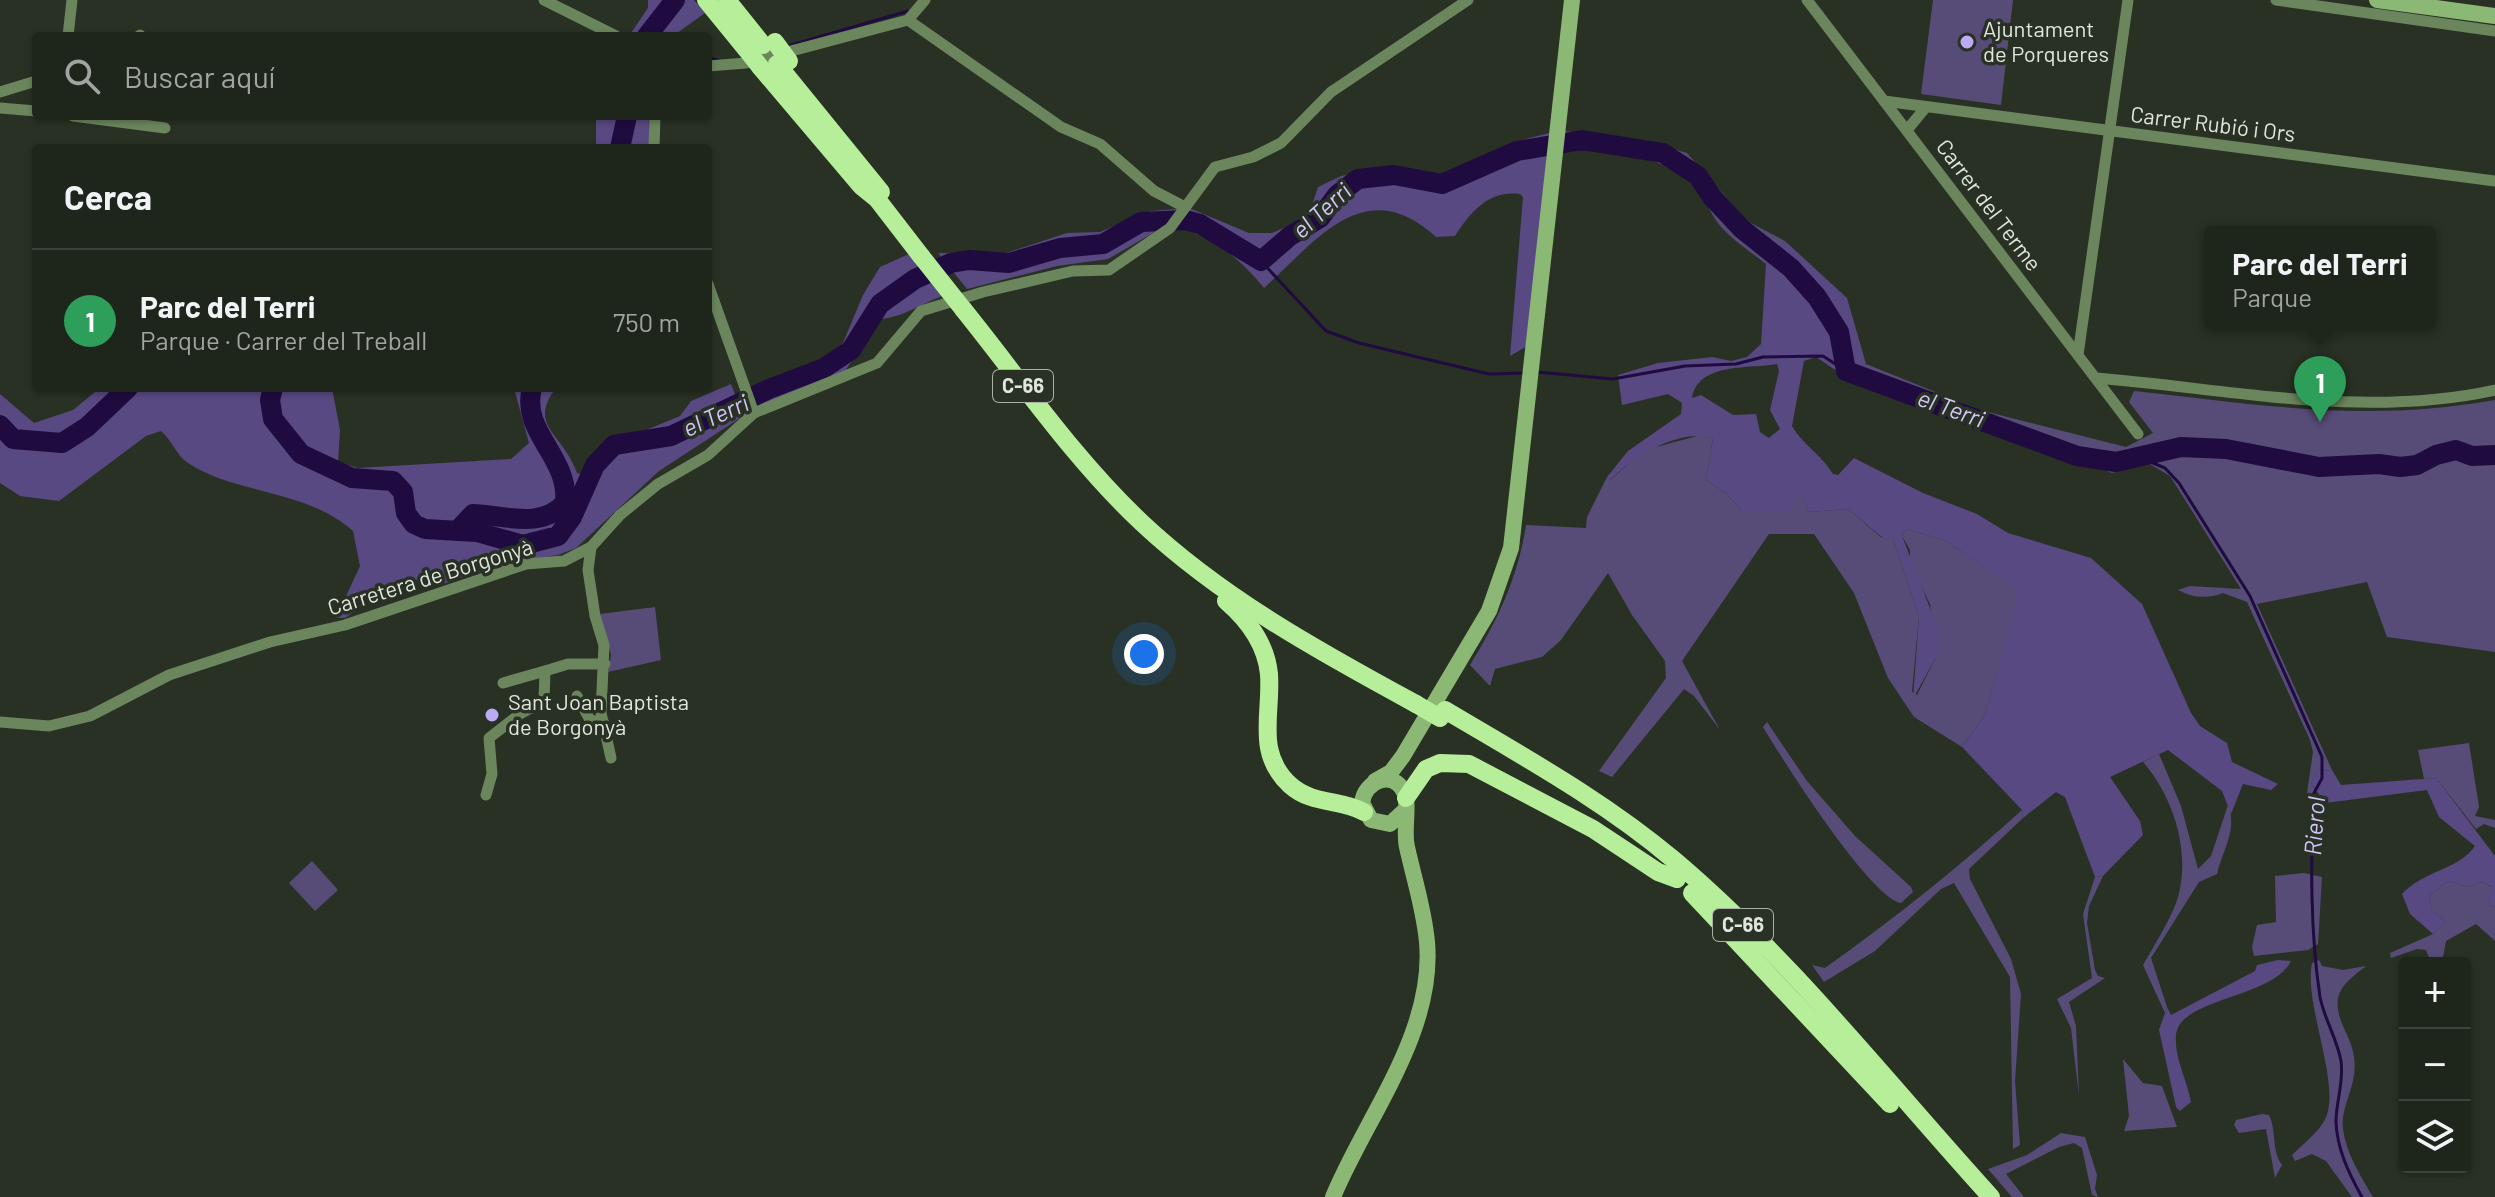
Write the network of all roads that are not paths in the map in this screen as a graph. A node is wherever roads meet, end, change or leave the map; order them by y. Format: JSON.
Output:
{"nodes":[{"id":1,"x":72,"y":0,"type":"edge"},
{"id":2,"x":544,"y":0,"type":"edge"},
{"id":3,"x":706,"y":0,"type":"edge"},
{"id":4,"x":719,"y":0,"type":"edge"},
{"id":5,"x":727,"y":0,"type":"edge"},
{"id":6,"x":741,"y":0,"type":"edge"},
{"id":7,"x":925,"y":0,"type":"edge"},
{"id":8,"x":1468,"y":0,"type":"edge"},
{"id":9,"x":1572,"y":0,"type":"edge"},
{"id":10,"x":1807,"y":0,"type":"edge"},
{"id":11,"x":2128,"y":0,"type":"edge"},
{"id":12,"x":2276,"y":0,"type":"edge"},
{"id":13,"x":2380,"y":0,"type":"edge"},
{"id":14,"x":2477,"y":7,"type":"edge"},
{"id":15,"x":2495,"y":16,"type":"edge"},
{"id":16,"x":908,"y":20,"type":"junction"},
{"id":17,"x":2495,"y":31,"type":"edge"},
{"id":18,"x":68,"y":32,"type":"edge"},
{"id":19,"x":608,"y":32,"type":"edge"},
{"id":20,"x":760,"y":46,"type":"junction"},
{"id":21,"x":774,"y":64,"type":"junction"},
{"id":22,"x":712,"y":66,"type":"edge"},
{"id":23,"x":32,"y":82,"type":"edge"},
{"id":24,"x":0,"y":92,"type":"edge"},
{"id":25,"x":1884,"y":101,"type":"junction"},
{"id":26,"x":1926,"y":107,"type":"junction"},
{"id":27,"x":0,"y":108,"type":"edge"},
{"id":28,"x":32,"y":111,"type":"edge"},
{"id":29,"x":104,"y":120,"type":"edge"},
{"id":30,"x":655,"y":120,"type":"edge"},
{"id":31,"x":165,"y":128,"type":"dead end"},
{"id":32,"x":1907,"y":130,"type":"junction"},
{"id":33,"x":2109,"y":130,"type":"junction"},
{"id":34,"x":654,"y":144,"type":"edge"},
{"id":35,"x":2495,"y":181,"type":"edge"},
{"id":36,"x":1183,"y":206,"type":"junction"},
{"id":37,"x":926,"y":255,"type":"junction"},
{"id":38,"x":712,"y":295,"type":"edge"},
{"id":39,"x":968,"y":308,"type":"junction"},
{"id":40,"x":2082,"y":318,"type":"junction"},
{"id":41,"x":2061,"y":332,"type":"junction"},
{"id":42,"x":2078,"y":355,"type":"junction"},
{"id":43,"x":2096,"y":378,"type":"junction"},
{"id":44,"x":2495,"y":390,"type":"edge"},
{"id":45,"x":754,"y":413,"type":"junction"},
{"id":46,"x":2138,"y":434,"type":"dead end"},
{"id":47,"x":591,"y":547,"type":"junction"},
{"id":48,"x":1197,"y":570,"type":"junction"},
{"id":49,"x":605,"y":664,"type":"junction"},
{"id":50,"x":545,"y":671,"type":"junction"},
{"id":51,"x":503,"y":683,"type":"dead end"},
{"id":52,"x":577,"y":696,"type":"dead end"},
{"id":53,"x":1419,"y":700,"type":"junction"},
{"id":54,"x":1443,"y":714,"type":"junction"},
{"id":55,"x":0,"y":722,"type":"edge"},
{"id":56,"x":604,"y":723,"type":"junction"},
{"id":57,"x":1403,"y":756,"type":"junction"},
{"id":58,"x":611,"y":758,"type":"dead end"},
{"id":59,"x":1375,"y":781,"type":"junction"},
{"id":60,"x":486,"y":795,"type":"dead end"},
{"id":61,"x":1403,"y":798,"type":"junction"},
{"id":62,"x":1364,"y":812,"type":"junction"},
{"id":63,"x":1383,"y":824,"type":"junction"},
{"id":64,"x":1407,"y":849,"type":"junction"},
{"id":65,"x":1677,"y":879,"type":"junction"},
{"id":66,"x":1333,"y":1197,"type":"edge"},
{"id":67,"x":1974,"y":1197,"type":"edge"},
{"id":68,"x":1991,"y":1197,"type":"edge"}],
"edges":[{"from":1,"to":18,"type":"street"},
{"from":2,"to":19,"type":"street"},
{"from":3,"to":20,"type":"highway"},
{"from":4,"to":20,"type":"highway","number":"C-66"},
{"from":5,"to":20,"type":"highway","number":"C-66"},
{"from":6,"to":20,"type":"highway"},
{"from":7,"to":16,"type":"street"},
{"from":8,"to":36,"type":"street","name":"Carretera de Borgonyà"},
{"from":9,"to":57,"type":"main road"},
{"from":10,"to":25,"type":"street","name":"Carrer del Terme"},
{"from":11,"to":33,"type":"street"},
{"from":12,"to":17,"type":"street"},
{"from":13,"to":14,"type":"main road"},
{"from":14,"to":15,"type":"main road"},
{"from":16,"to":22,"type":"street"},
{"from":16,"to":36,"type":"street"},
{"from":20,"to":21,"type":"highway","number":"C-66"},
{"from":21,"to":37,"type":"highway","number":"C-66"},
{"from":21,"to":37,"type":"highway"},
{"from":23,"to":24,"type":"street"},
{"from":25,"to":26,"type":"street","name":"Carrer Rubió i Ors"},
{"from":25,"to":32,"type":"street","name":"Carrer del Terme"},
{"from":26,"to":32,"type":"street"},
{"from":26,"to":33,"type":"street","name":"Carrer Rubió i Ors"},
{"from":27,"to":28,"type":"street"},
{"from":29,"to":31,"type":"street"},
{"from":30,"to":34,"type":"street"},
{"from":32,"to":41,"type":"street","name":"Carrer del Terme"},
{"from":33,"to":35,"type":"street","name":"Carrer Rubió i Ors"},
{"from":33,"to":40,"type":"street"},
{"from":36,"to":45,"type":"street","name":"Carretera de Borgonyà"},
{"from":37,"to":39,"type":"highway","number":"C-66"},
{"from":38,"to":45,"type":"street"},
{"from":39,"to":48,"type":"highway","number":"C-66"},
{"from":39,"to":53,"type":"highway","number":"C-66"},
{"from":40,"to":41,"type":"street"},
{"from":40,"to":42,"type":"street"},
{"from":41,"to":42,"type":"street","name":"Carrer del Terme"},
{"from":42,"to":43,"type":"street","name":"Carrer del Terme"},
{"from":43,"to":44,"type":"street"},
{"from":43,"to":46,"type":"street","name":"Carrer del Terme"},
{"from":45,"to":47,"type":"street","name":"Carretera de Borgonyà"},
{"from":47,"to":49,"type":"street"},
{"from":47,"to":55,"type":"street","name":"Carretera de Borgonyà"},
{"from":48,"to":53,"type":"highway","number":"C-66"},
{"from":48,"to":62,"type":"highway"},
{"from":49,"to":50,"type":"street"},
{"from":49,"to":56,"type":"street"},
{"from":50,"to":51,"type":"street"},
{"from":50,"to":60,"type":"street"},
{"from":52,"to":56,"type":"street"},
{"from":53,"to":54,"type":"highway","number":"C-66"},
{"from":54,"to":65,"type":"highway","number":"C-66"},
{"from":54,"to":68,"type":"highway","number":"C-66"},
{"from":56,"to":58,"type":"street"},
{"from":57,"to":59,"type":"main road"},
{"from":57,"to":61,"type":"main road"},
{"from":59,"to":61,"type":"main road"},
{"from":59,"to":62,"type":"main road"},
{"from":61,"to":63,"type":"main road"},
{"from":61,"to":64,"type":"main road"},
{"from":61,"to":65,"type":"highway"},
{"from":62,"to":63,"type":"main road"},
{"from":63,"to":64,"type":"main road"},
{"from":64,"to":66,"type":"main road"},
{"from":65,"to":67,"type":"highway","number":"C-66"}]}
